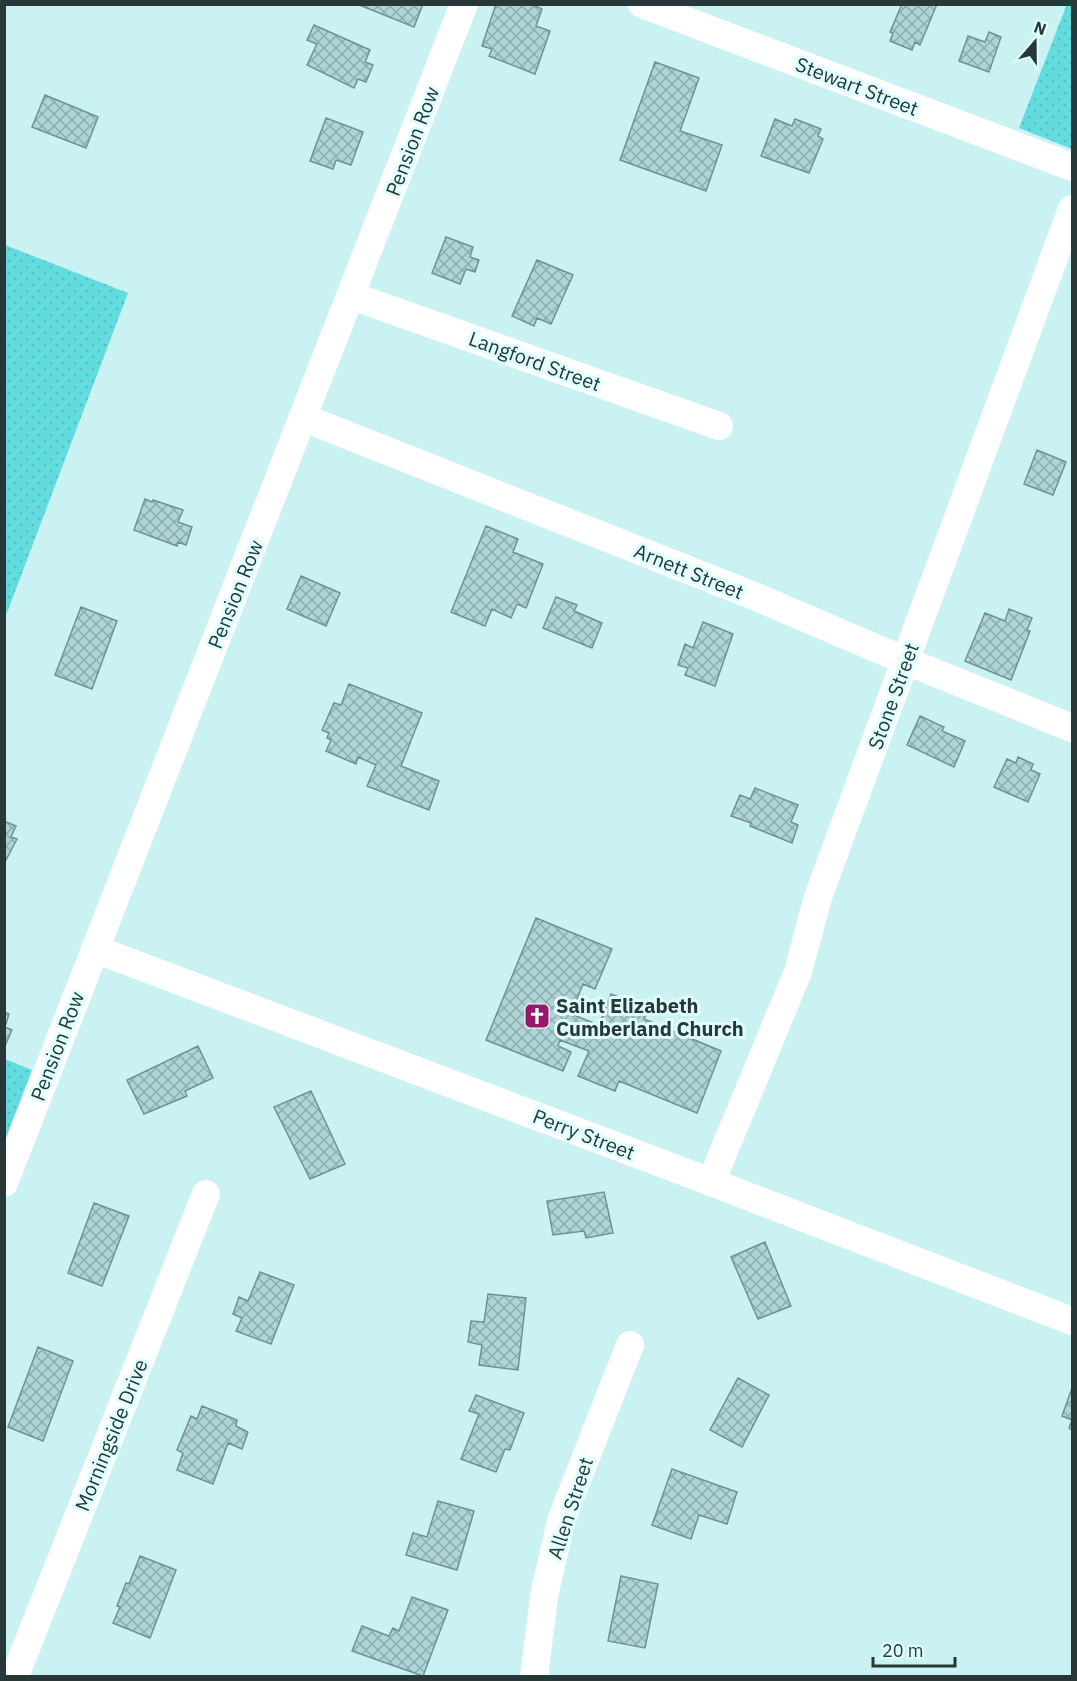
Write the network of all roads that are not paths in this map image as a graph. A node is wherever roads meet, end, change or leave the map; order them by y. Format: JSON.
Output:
{"nodes":[{"id":1,"x":464,"y":4,"type":"edge"},
{"id":2,"x":642,"y":4,"type":"edge"},
{"id":3,"x":1072,"y":167,"type":"edge"},
{"id":4,"x":1072,"y":209,"type":"edge"},
{"id":5,"x":352,"y":296,"type":"junction"},
{"id":6,"x":304,"y":418,"type":"junction"},
{"id":7,"x":719,"y":426,"type":"dead end"},
{"id":8,"x":906,"y":661,"type":"junction"},
{"id":9,"x":1072,"y":728,"type":"edge"},
{"id":10,"x":95,"y":950,"type":"junction"},
{"id":11,"x":711,"y":1182,"type":"junction"},
{"id":12,"x":4,"y":1183,"type":"edge"},
{"id":13,"x":206,"y":1194,"type":"dead end"},
{"id":14,"x":1072,"y":1322,"type":"edge"},
{"id":15,"x":630,"y":1345,"type":"dead end"},
{"id":16,"x":15,"y":1677,"type":"edge"},
{"id":17,"x":534,"y":1677,"type":"edge"}],
"edges":[{"from":1,"to":5,"type":"street","name":"Pension Row"},
{"from":2,"to":3,"type":"street","name":"Stewart Street"},
{"from":4,"to":8,"type":"street","name":"Stone Street"},
{"from":5,"to":6,"type":"street","name":"Pension Row"},
{"from":5,"to":7,"type":"street","name":"Langford Street"},
{"from":6,"to":8,"type":"street","name":"Arnett Street"},
{"from":6,"to":10,"type":"street","name":"Pension Row"},
{"from":8,"to":9,"type":"street","name":"Arnett Street"},
{"from":8,"to":11,"type":"street","name":"Stone Street"},
{"from":10,"to":11,"type":"street","name":"Perry Street"},
{"from":10,"to":12,"type":"street","name":"Pension Row"},
{"from":11,"to":14,"type":"street","name":"Perry Street"},
{"from":13,"to":16,"type":"street","name":"Morningside Drive"},
{"from":15,"to":17,"type":"street","name":"Allen Street"}]}
